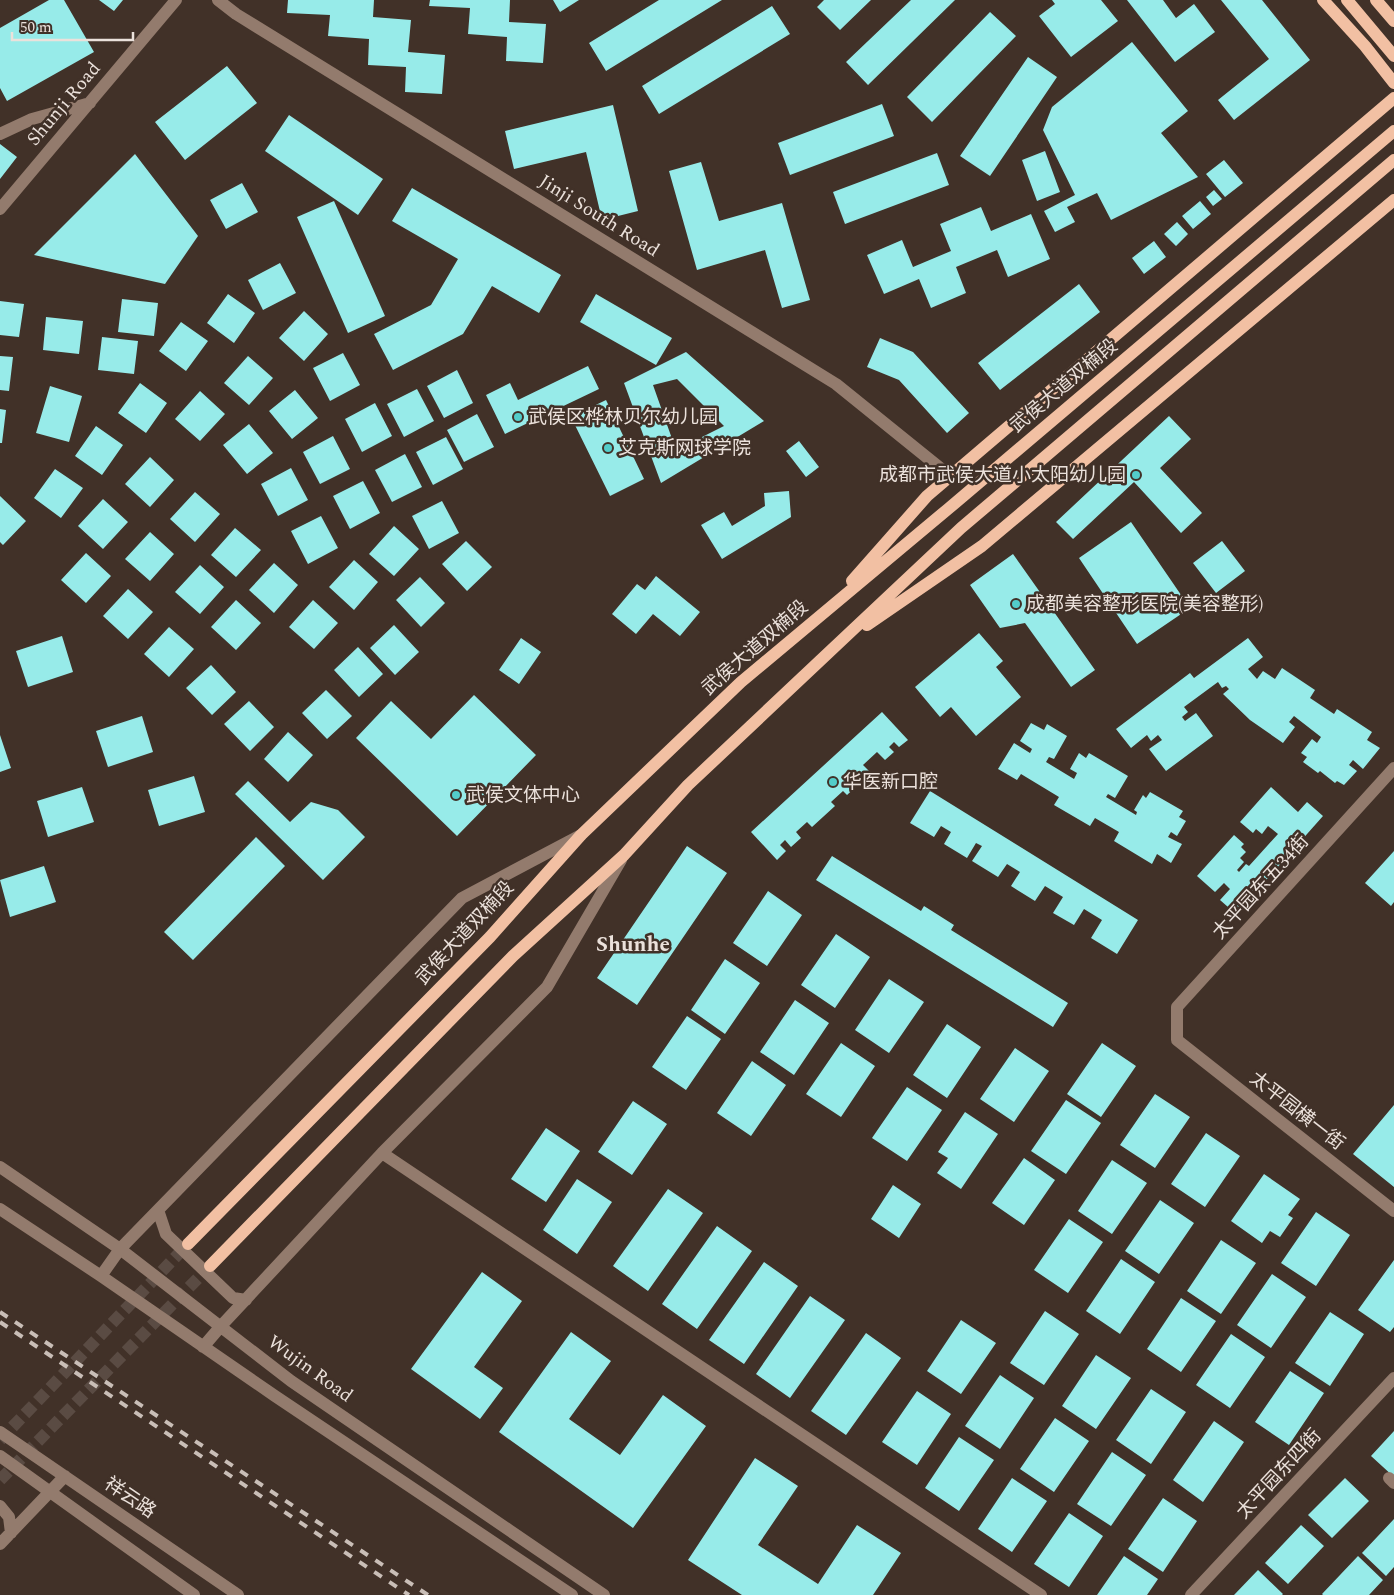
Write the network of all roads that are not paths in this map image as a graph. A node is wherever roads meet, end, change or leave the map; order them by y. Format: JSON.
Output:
{"nodes":[{"id":1,"x":176,"y":0,"type":"edge"},
{"id":2,"x":218,"y":0,"type":"edge"},
{"id":3,"x":1323,"y":0,"type":"edge"},
{"id":4,"x":1347,"y":0,"type":"edge"},
{"id":5,"x":1376,"y":0,"type":"edge"},
{"id":6,"x":1394,"y":21,"type":"edge"},
{"id":7,"x":1394,"y":56,"type":"edge"},
{"id":8,"x":1394,"y":83,"type":"edge"},
{"id":9,"x":1394,"y":98,"type":"edge"},
{"id":10,"x":90,"y":103,"type":"junction"},
{"id":11,"x":1394,"y":132,"type":"edge"},
{"id":12,"x":0,"y":134,"type":"edge"},
{"id":13,"x":1394,"y":160,"type":"edge"},
{"id":14,"x":1394,"y":200,"type":"edge"},
{"id":15,"x":0,"y":209,"type":"edge"},
{"id":16,"x":950,"y":476,"type":"junction"},
{"id":17,"x":825,"y":612,"type":"junction"},
{"id":18,"x":832,"y":649,"type":"junction"},
{"id":19,"x":1394,"y":768,"type":"edge"},
{"id":20,"x":580,"y":834,"type":"junction"},
{"id":21,"x":624,"y":855,"type":"junction"},
{"id":22,"x":1178,"y":1040,"type":"joint"},
{"id":23,"x":382,"y":1153,"type":"junction"},
{"id":24,"x":0,"y":1167,"type":"edge"},
{"id":25,"x":0,"y":1209,"type":"edge"},
{"id":26,"x":158,"y":1210,"type":"junction"},
{"id":27,"x":1394,"y":1211,"type":"edge"},
{"id":28,"x":188,"y":1244,"type":"tunnel mouth"},
{"id":29,"x":120,"y":1249,"type":"junction"},
{"id":30,"x":210,"y":1266,"type":"tunnel mouth"},
{"id":31,"x":102,"y":1276,"type":"junction"},
{"id":32,"x":246,"y":1300,"type":"junction"},
{"id":33,"x":221,"y":1326,"type":"junction"},
{"id":34,"x":203,"y":1347,"type":"junction"},
{"id":35,"x":1394,"y":1378,"type":"edge"},
{"id":36,"x":0,"y":1432,"type":"edge"},
{"id":37,"x":0,"y":1456,"type":"edge"},
{"id":38,"x":65,"y":1476,"type":"junction"},
{"id":39,"x":50,"y":1493,"type":"junction"},
{"id":40,"x":0,"y":1506,"type":"edge"},
{"id":41,"x":11,"y":1533,"type":"junction"},
{"id":42,"x":0,"y":1544,"type":"edge"},
{"id":43,"x":194,"y":1595,"type":"edge"},
{"id":44,"x":238,"y":1595,"type":"edge"},
{"id":45,"x":572,"y":1595,"type":"edge"},
{"id":46,"x":604,"y":1595,"type":"edge"},
{"id":47,"x":1041,"y":1595,"type":"edge"},
{"id":48,"x":1192,"y":1595,"type":"edge"}],
"edges":[{"from":1,"to":10,"type":"street","name":"Shunji Road"},
{"from":2,"to":16,"type":"street","name":"Jinji South Road"},
{"from":3,"to":8,"type":"main road"},
{"from":4,"to":7,"type":"main road"},
{"from":5,"to":6,"type":"main road"},
{"from":9,"to":16,"type":"main road"},
{"from":10,"to":12,"type":"street"},
{"from":10,"to":15,"type":"street","name":"Shunji Road"},
{"from":11,"to":17,"type":"main road","name":"武侯大道双楠段"},
{"from":13,"to":18,"type":"main road"},
{"from":14,"to":18,"type":"main road"},
{"from":16,"to":17,"type":"main road"},
{"from":17,"to":20,"type":"main road","name":"武侯大道双楠段"},
{"from":18,"to":21,"type":"main road"},
{"from":19,"to":22,"type":"street","name":"太平园东五34街"},
{"from":20,"to":26,"type":"street"},
{"from":20,"to":28,"type":"main road","name":"武侯大道双楠段"},
{"from":21,"to":23,"type":"street"},
{"from":21,"to":30,"type":"main road"},
{"from":22,"to":27,"type":"street","name":"太平园横一街"},
{"from":23,"to":32,"type":"street"},
{"from":23,"to":47,"type":"street"},
{"from":24,"to":29,"type":"street","name":"Wujin Road"},
{"from":25,"to":31,"type":"street"},
{"from":26,"to":29,"type":"street"},
{"from":26,"to":32,"type":"street"},
{"from":29,"to":31,"type":"street"},
{"from":29,"to":33,"type":"street","name":"Wujin Road"},
{"from":31,"to":34,"type":"street"},
{"from":32,"to":33,"type":"street"},
{"from":33,"to":34,"type":"street"},
{"from":33,"to":46,"type":"street","name":"Wujin Road"},
{"from":34,"to":45,"type":"street"},
{"from":35,"to":48,"type":"street","name":"太平园东四街"},
{"from":36,"to":38,"type":"street","name":"祥云路"},
{"from":37,"to":39,"type":"street"},
{"from":38,"to":39,"type":"street"},
{"from":38,"to":44,"type":"street","name":"祥云路"},
{"from":39,"to":41,"type":"street"},
{"from":39,"to":43,"type":"street"},
{"from":40,"to":41,"type":"street"},
{"from":41,"to":42,"type":"street"}]}
